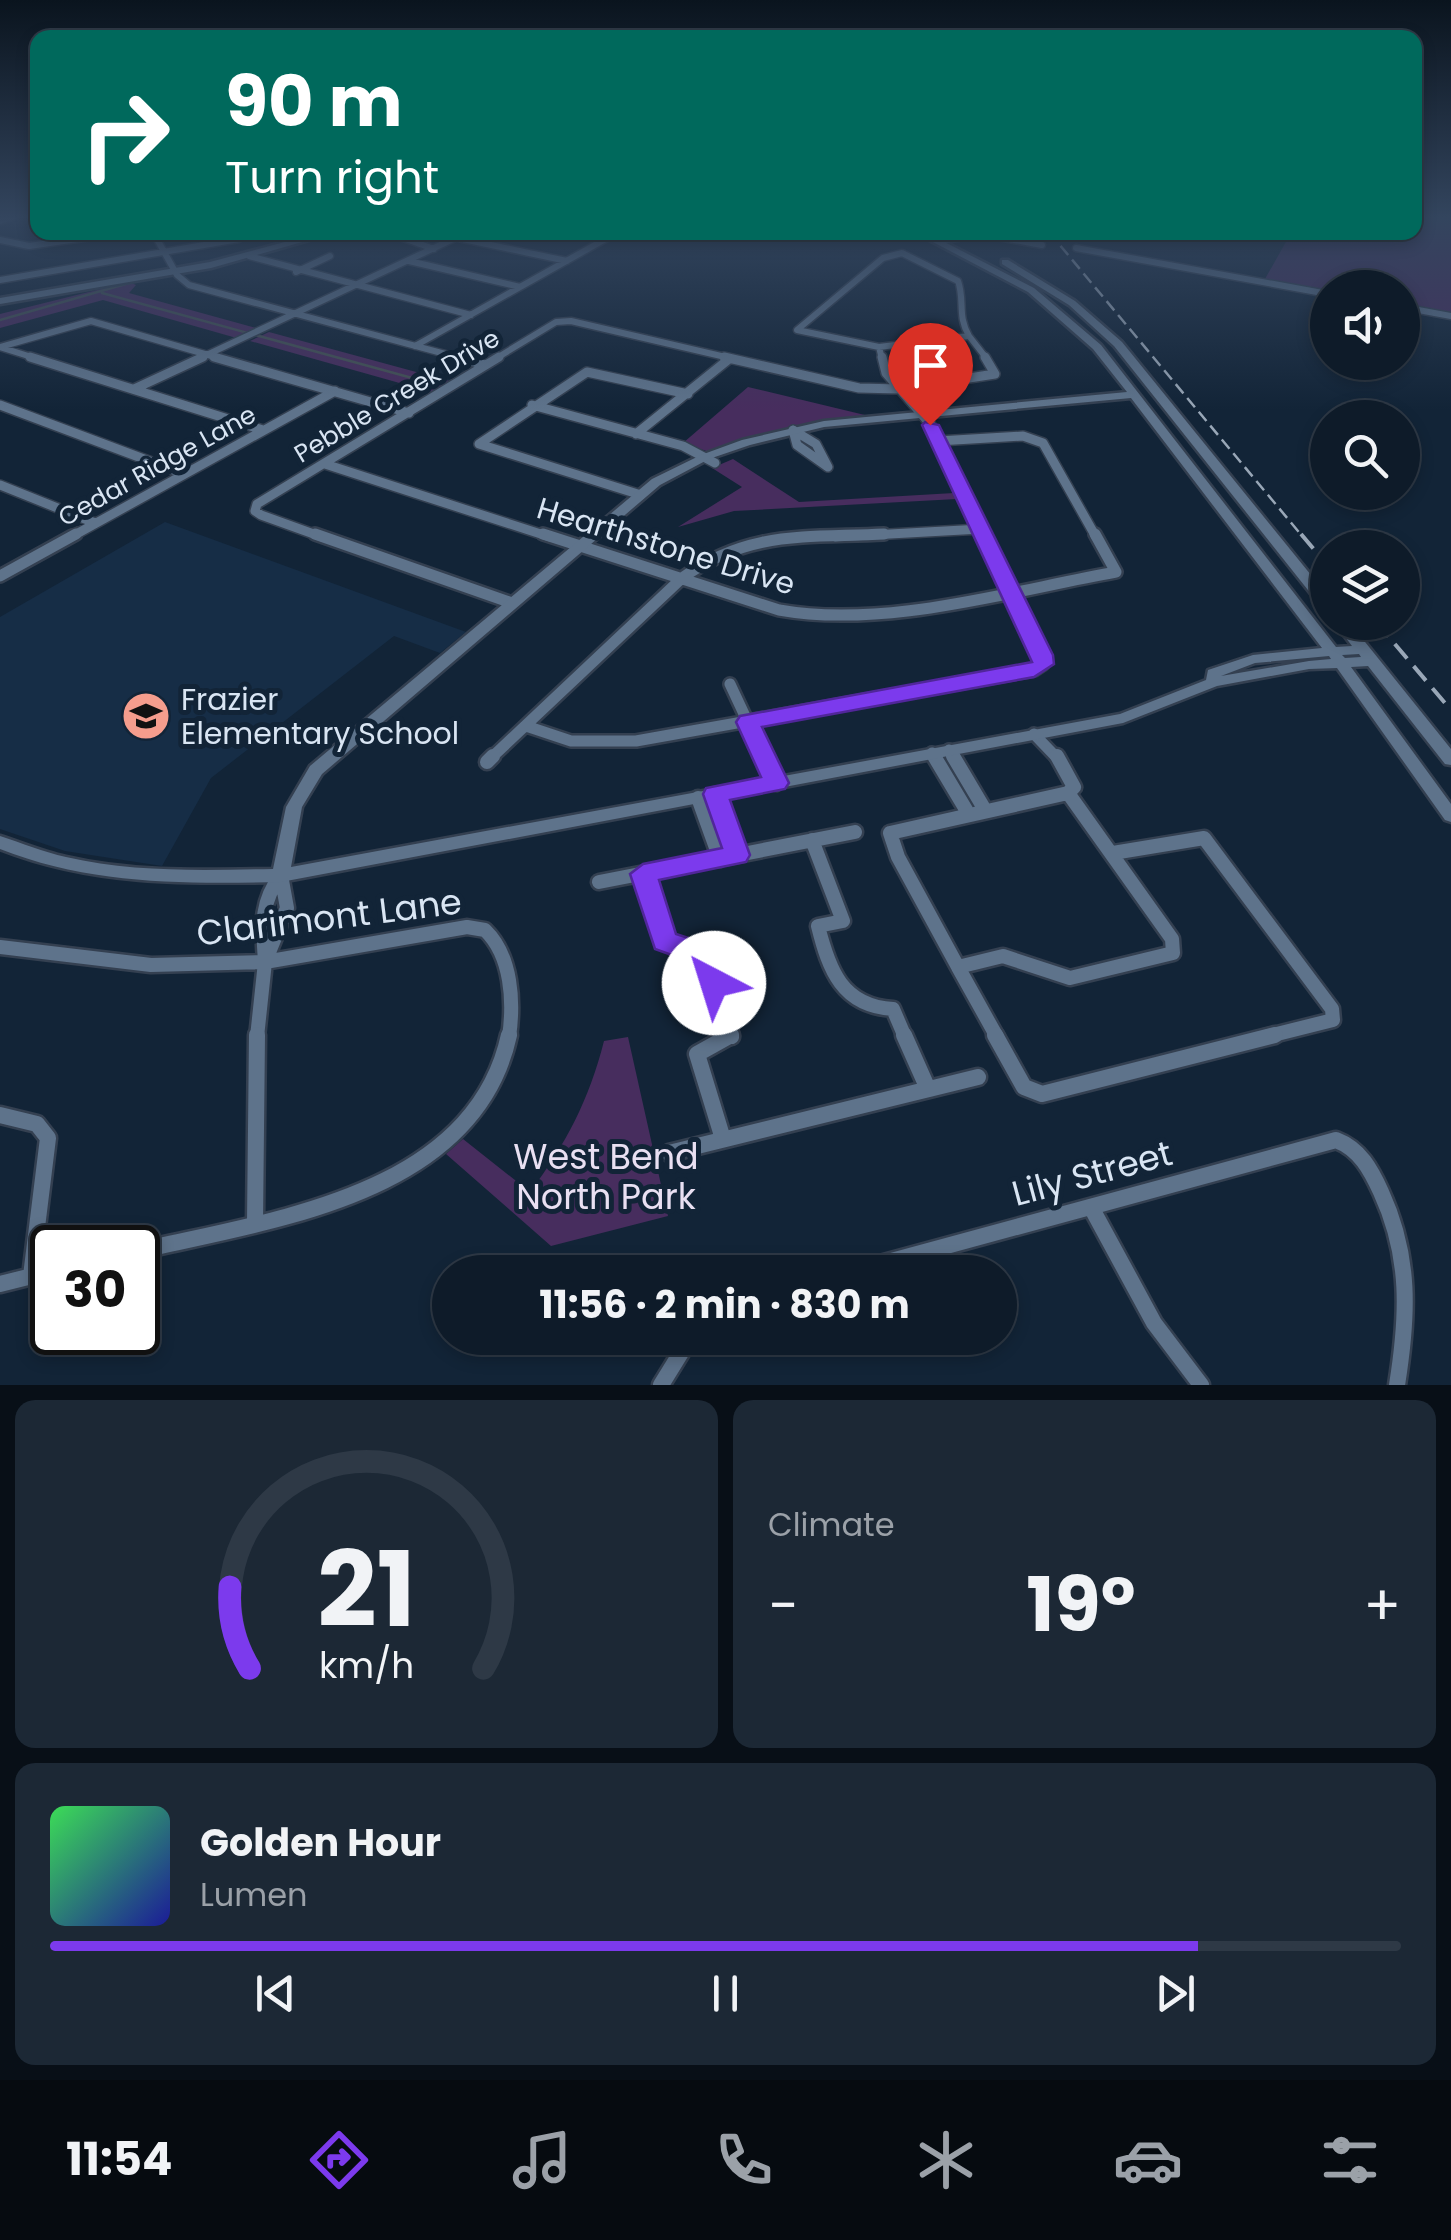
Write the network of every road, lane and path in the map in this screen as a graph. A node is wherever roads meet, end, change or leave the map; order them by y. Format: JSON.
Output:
{"nodes":[{"id":1,"x":118,"y":281,"type":"edge"},
{"id":2,"x":185,"y":281,"type":"edge"},
{"id":3,"x":331,"y":281,"type":"edge"},
{"id":4,"x":370,"y":281,"type":"edge"},
{"id":5,"x":493,"y":281,"type":"edge"},
{"id":6,"x":532,"y":281,"type":"edge"},
{"id":7,"x":857,"y":281,"type":"edge"},
{"id":8,"x":958,"y":281,"type":"edge"},
{"id":9,"x":1016,"y":281,"type":"edge"},
{"id":10,"x":1036,"y":281,"type":"edge"},
{"id":11,"x":1255,"y":281,"type":"edge"},
{"id":12,"x":357,"y":287,"type":"junction"},
{"id":13,"x":520,"y":287,"type":"junction"},
{"id":14,"x":1310,"y":291,"type":"edge"},
{"id":15,"x":0,"y":301,"type":"edge"},
{"id":16,"x":1420,"y":310,"type":"edge"},
{"id":17,"x":471,"y":315,"type":"junction"},
{"id":18,"x":297,"y":316,"type":"junction"},
{"id":19,"x":1451,"y":316,"type":"edge"},
{"id":20,"x":970,"y":336,"type":"junction"},
{"id":21,"x":415,"y":346,"type":"junction"},
{"id":22,"x":0,"y":347,"type":"edge"},
{"id":23,"x":879,"y":347,"type":"junction"},
{"id":24,"x":212,"y":356,"type":"junction"},
{"id":25,"x":729,"y":358,"type":"junction"},
{"id":26,"x":486,"y":365,"type":"junction"},
{"id":27,"x":898,"y":388,"type":"junction"},
{"id":28,"x":134,"y":390,"type":"junction"},
{"id":29,"x":335,"y":392,"type":"junction"},
{"id":30,"x":688,"y":394,"type":"junction"},
{"id":31,"x":1135,"y":398,"type":"junction"},
{"id":32,"x":0,"y":405,"type":"edge"},
{"id":33,"x":532,"y":405,"type":"junction"},
{"id":34,"x":409,"y":413,"type":"junction"},
{"id":35,"x":922,"y":414,"type":"junction"},
{"id":36,"x":882,"y":420,"type":"junction"},
{"id":37,"x":263,"y":430,"type":"junction"},
{"id":38,"x":636,"y":434,"type":"junction"},
{"id":39,"x":792,"y":434,"type":"junction"},
{"id":40,"x":807,"y":436,"type":"junction"},
{"id":41,"x":938,"y":441,"type":"junction"},
{"id":42,"x":710,"y":460,"type":"junction"},
{"id":43,"x":325,"y":464,"type":"junction"},
{"id":44,"x":184,"y":474,"type":"junction"},
{"id":45,"x":0,"y":485,"type":"edge"},
{"id":46,"x":642,"y":495,"type":"junction"},
{"id":47,"x":95,"y":523,"type":"junction"},
{"id":48,"x":981,"y":529,"type":"junction"},
{"id":49,"x":580,"y":546,"type":"junction"},
{"id":50,"x":0,"y":576,"type":"edge"},
{"id":51,"x":682,"y":578,"type":"junction"},
{"id":52,"x":1310,"y":584,"type":"edge"},
{"id":53,"x":1012,"y":591,"type":"junction"},
{"id":54,"x":512,"y":602,"type":"junction"},
{"id":55,"x":1355,"y":640,"type":"edge"},
{"id":56,"x":1367,"y":655,"type":"junction"},
{"id":57,"x":1336,"y":657,"type":"junction"},
{"id":58,"x":730,"y":684,"type":"dead end"},
{"id":59,"x":748,"y":722,"type":"junction"},
{"id":60,"x":526,"y":726,"type":"junction"},
{"id":61,"x":1034,"y":734,"type":"junction"},
{"id":62,"x":940,"y":752,"type":"junction"},
{"id":63,"x":1451,"y":760,"type":"edge"},
{"id":64,"x":487,"y":762,"type":"dead end"},
{"id":65,"x":776,"y":783,"type":"junction"},
{"id":66,"x":1068,"y":792,"type":"junction"},
{"id":67,"x":707,"y":796,"type":"junction"},
{"id":68,"x":993,"y":808,"type":"junction"},
{"id":69,"x":968,"y":813,"type":"junction"},
{"id":70,"x":1451,"y":816,"type":"edge"},
{"id":71,"x":855,"y":832,"type":"dead end"},
{"id":72,"x":812,"y":840,"type":"junction"},
{"id":73,"x":0,"y":842,"type":"edge"},
{"id":74,"x":1113,"y":853,"type":"junction"},
{"id":75,"x":737,"y":855,"type":"junction"},
{"id":76,"x":720,"y":858,"type":"junction"},
{"id":77,"x":643,"y":874,"type":"junction"},
{"id":78,"x":281,"y":876,"type":"junction"},
{"id":79,"x":598,"y":882,"type":"dead end"},
{"id":80,"x":0,"y":947,"type":"edge"},
{"id":81,"x":265,"y":962,"type":"junction"},
{"id":82,"x":958,"y":966,"type":"junction"},
{"id":83,"x":978,"y":1077,"type":"dead end"},
{"id":84,"x":928,"y":1089,"type":"junction"},
{"id":85,"x":0,"y":1114,"type":"edge"},
{"id":86,"x":723,"y":1139,"type":"junction"},
{"id":87,"x":669,"y":1153,"type":"dead end"},
{"id":88,"x":1091,"y":1207,"type":"junction"},
{"id":89,"x":255,"y":1222,"type":"junction"},
{"id":90,"x":37,"y":1225,"type":"edge"},
{"id":91,"x":160,"y":1245,"type":"edge"},
{"id":92,"x":914,"y":1255,"type":"edge"},
{"id":93,"x":30,"y":1276,"type":"edge"},
{"id":94,"x":0,"y":1284,"type":"edge"},
{"id":95,"x":679,"y":1355,"type":"edge"},
{"id":96,"x":660,"y":1385,"type":"edge"},
{"id":97,"x":1201,"y":1385,"type":"edge"},
{"id":98,"x":1396,"y":1385,"type":"edge"}],
"edges":[{"from":1,"to":15,"type":"main road"},
{"from":2,"to":18,"type":"street"},
{"from":3,"to":12,"type":"street"},
{"from":4,"to":12,"type":"street"},
{"from":5,"to":13,"type":"street"},
{"from":6,"to":13,"type":"street"},
{"from":7,"to":23,"type":"street"},
{"from":8,"to":20,"type":"street"},
{"from":9,"to":31,"type":"main road"},
{"from":10,"to":52,"type":"main road"},
{"from":11,"to":14,"type":"street"},
{"from":12,"to":17,"type":"street"},
{"from":12,"to":18,"type":"street"},
{"from":13,"to":17,"type":"street"},
{"from":16,"to":19,"type":"street"},
{"from":17,"to":21,"type":"street"},
{"from":18,"to":21,"type":"street"},
{"from":18,"to":24,"type":"street"},
{"from":20,"to":23,"type":"street"},
{"from":20,"to":27,"type":"street"},
{"from":21,"to":26,"type":"street"},
{"from":22,"to":24,"type":"street"},
{"from":22,"to":28,"type":"street"},
{"from":23,"to":27,"type":"street"},
{"from":24,"to":28,"type":"street"},
{"from":24,"to":29,"type":"street"},
{"from":25,"to":26,"type":"street","name":"Pebble Creek Drive"},
{"from":25,"to":27,"type":"street"},
{"from":25,"to":30,"type":"street"},
{"from":26,"to":34,"type":"street","name":"Pebble Creek Drive"},
{"from":27,"to":35,"type":"street"},
{"from":28,"to":37,"type":"street"},
{"from":29,"to":34,"type":"street"},
{"from":29,"to":37,"type":"street","name":"Cedar Ridge Lane"},
{"from":30,"to":33,"type":"street"},
{"from":30,"to":38,"type":"street"},
{"from":31,"to":35,"type":"main road"},
{"from":31,"to":57,"type":"main road"},
{"from":32,"to":44,"type":"street"},
{"from":33,"to":38,"type":"street"},
{"from":33,"to":46,"type":"street"},
{"from":34,"to":43,"type":"street","name":"Pebble Creek Drive"},
{"from":35,"to":36,"type":"main road"},
{"from":35,"to":41,"type":"street"},
{"from":36,"to":39,"type":"main road"},
{"from":36,"to":40,"type":"main road"},
{"from":37,"to":44,"type":"street","name":"Cedar Ridge Lane"},
{"from":38,"to":42,"type":"street"},
{"from":39,"to":40,"type":"main road"},
{"from":39,"to":40,"type":"street"},
{"from":39,"to":42,"type":"main road"},
{"from":41,"to":48,"type":"street"},
{"from":41,"to":53,"type":"street","name":"Hearthstone Drive"},
{"from":42,"to":46,"type":"main road"},
{"from":43,"to":49,"type":"street","name":"Hearthstone Drive"},
{"from":43,"to":54,"type":"street","name":"Pebble Creek Drive"},
{"from":44,"to":47,"type":"street","name":"Cedar Ridge Lane"},
{"from":45,"to":47,"type":"street"},
{"from":46,"to":49,"type":"main road"},
{"from":47,"to":50,"type":"street","name":"Cedar Ridge Lane"},
{"from":48,"to":51,"type":"street"},
{"from":48,"to":53,"type":"street"},
{"from":49,"to":51,"type":"street","name":"Hearthstone Drive"},
{"from":49,"to":54,"type":"main road"},
{"from":51,"to":53,"type":"street","name":"Hearthstone Drive"},
{"from":51,"to":60,"type":"street"},
{"from":53,"to":59,"type":"street"},
{"from":54,"to":78,"type":"main road"},
{"from":55,"to":56,"type":"main road"},
{"from":56,"to":57,"type":"main road"},
{"from":56,"to":63,"type":"main road"},
{"from":57,"to":61,"type":"main road"},
{"from":57,"to":70,"type":"main road"},
{"from":58,"to":59,"type":"street"},
{"from":59,"to":60,"type":"street"},
{"from":59,"to":65,"type":"street"},
{"from":60,"to":64,"type":"street"},
{"from":61,"to":62,"type":"main road"},
{"from":61,"to":66,"type":"street"},
{"from":62,"to":65,"type":"main road"},
{"from":62,"to":68,"type":"street"},
{"from":62,"to":69,"type":"street"},
{"from":65,"to":67,"type":"main road"},
{"from":66,"to":68,"type":"street"},
{"from":66,"to":74,"type":"street"},
{"from":67,"to":75,"type":"street"},
{"from":67,"to":76,"type":"street"},
{"from":67,"to":78,"type":"main road"},
{"from":68,"to":69,"type":"street"},
{"from":69,"to":82,"type":"street"},
{"from":71,"to":72,"type":"street"},
{"from":72,"to":75,"type":"street"},
{"from":72,"to":84,"type":"street"},
{"from":73,"to":78,"type":"main road"},
{"from":74,"to":82,"type":"street"},
{"from":74,"to":82,"type":"street"},
{"from":75,"to":76,"type":"street"},
{"from":76,"to":77,"type":"street"},
{"from":77,"to":79,"type":"street"},
{"from":77,"to":86,"type":"street"},
{"from":78,"to":81,"type":"street"},
{"from":78,"to":81,"type":"street"},
{"from":80,"to":81,"type":"street","name":"Clarimont Lane"},
{"from":81,"to":89,"type":"street"},
{"from":81,"to":89,"type":"street","name":"Clarimont Lane"},
{"from":83,"to":84,"type":"street"},
{"from":84,"to":86,"type":"street"},
{"from":85,"to":90,"type":"street"},
{"from":86,"to":87,"type":"street"},
{"from":88,"to":92,"type":"street","name":"Lily Street"},
{"from":88,"to":97,"type":"street"},
{"from":88,"to":98,"type":"street","name":"Lily Street"},
{"from":89,"to":91,"type":"street"},
{"from":93,"to":94,"type":"street"},
{"from":95,"to":96,"type":"street"}]}
